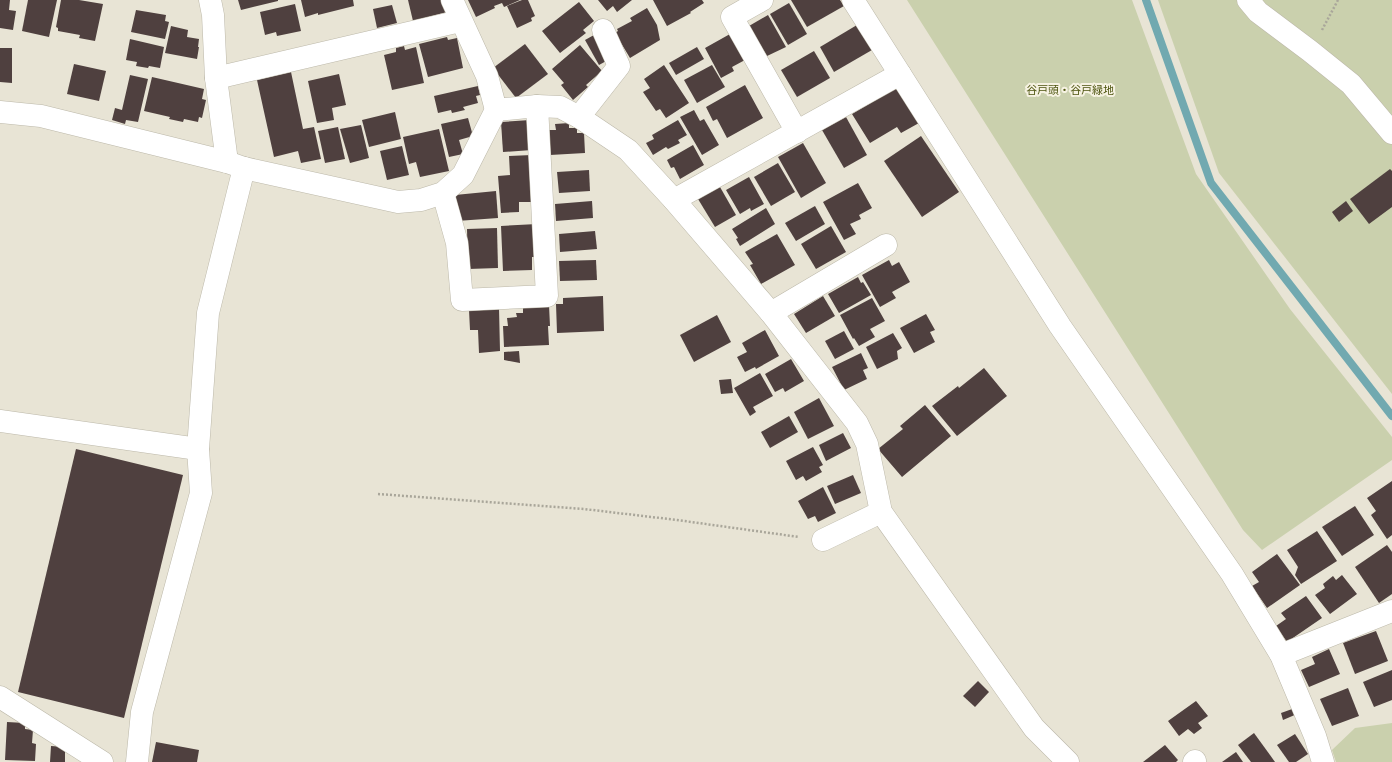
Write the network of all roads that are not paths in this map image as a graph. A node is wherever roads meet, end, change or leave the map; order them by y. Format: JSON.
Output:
{"nodes":[{"id":1,"x":210,"y":0,"type":"edge"},
{"id":2,"x":452,"y":0,"type":"edge"},
{"id":3,"x":762,"y":0,"type":"edge"},
{"id":4,"x":853,"y":0,"type":"edge"},
{"id":5,"x":1248,"y":0,"type":"edge"},
{"id":6,"x":460,"y":21,"type":"junction"},
{"id":7,"x":603,"y":30,"type":"dead end"},
{"id":8,"x":900,"y":74,"type":"junction"},
{"id":9,"x":216,"y":78,"type":"junction"},
{"id":10,"x":537,"y":106,"type":"junction"},
{"id":11,"x":496,"y":110,"type":"junction"},
{"id":12,"x":0,"y":112,"type":"edge"},
{"id":13,"x":579,"y":117,"type":"junction"},
{"id":14,"x":796,"y":132,"type":"junction"},
{"id":15,"x":1392,"y":133,"type":"edge"},
{"id":16,"x":235,"y":165,"type":"junction"},
{"id":17,"x":444,"y":193,"type":"junction"},
{"id":18,"x":674,"y":200,"type":"junction"},
{"id":19,"x":886,"y":245,"type":"dead end"},
{"id":20,"x":771,"y":313,"type":"junction"},
{"id":21,"x":0,"y":421,"type":"edge"},
{"id":22,"x":198,"y":450,"type":"junction"},
{"id":23,"x":881,"y":512,"type":"junction"},
{"id":24,"x":823,"y":540,"type":"road end"},
{"id":25,"x":1392,"y":611,"type":"edge"},
{"id":26,"x":1281,"y":655,"type":"junction"},
{"id":27,"x":0,"y":697,"type":"edge"},
{"id":28,"x":102,"y":762,"type":"edge"},
{"id":29,"x":137,"y":762,"type":"edge"},
{"id":30,"x":1068,"y":762,"type":"edge"},
{"id":31,"x":1323,"y":762,"type":"edge"}],
"edges":[{"from":1,"to":9,"type":"street"},
{"from":2,"to":6,"type":"street"},
{"from":3,"to":14,"type":"street"},
{"from":4,"to":8,"type":"street"},
{"from":5,"to":15,"type":"street"},
{"from":6,"to":9,"type":"street"},
{"from":6,"to":11,"type":"street"},
{"from":7,"to":13,"type":"street"},
{"from":8,"to":14,"type":"street"},
{"from":8,"to":26,"type":"street"},
{"from":9,"to":16,"type":"street"},
{"from":10,"to":11,"type":"street"},
{"from":10,"to":13,"type":"street"},
{"from":10,"to":17,"type":"street"},
{"from":11,"to":17,"type":"street"},
{"from":12,"to":16,"type":"street"},
{"from":13,"to":18,"type":"street"},
{"from":14,"to":18,"type":"street"},
{"from":16,"to":17,"type":"street"},
{"from":16,"to":22,"type":"street"},
{"from":18,"to":20,"type":"street"},
{"from":19,"to":20,"type":"street"},
{"from":20,"to":23,"type":"street"},
{"from":21,"to":22,"type":"street"},
{"from":22,"to":29,"type":"street"},
{"from":23,"to":24,"type":"street"},
{"from":23,"to":30,"type":"street"},
{"from":25,"to":26,"type":"street"},
{"from":26,"to":31,"type":"street"},
{"from":27,"to":28,"type":"street"}]}
